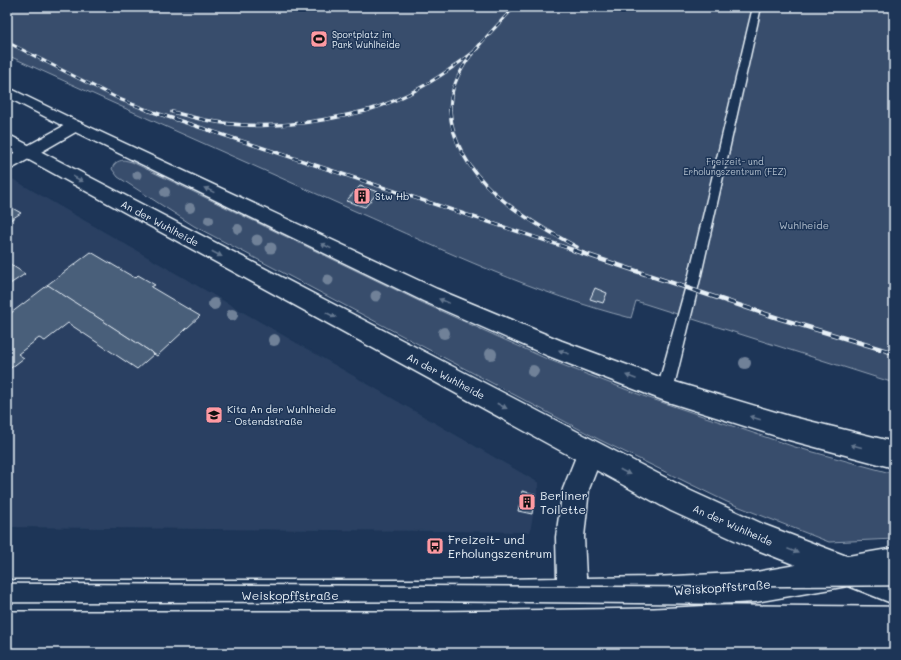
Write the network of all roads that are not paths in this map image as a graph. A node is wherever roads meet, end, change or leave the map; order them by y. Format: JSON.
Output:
{"nodes":[{"id":1,"x":757,"y":7,"type":"edge"},
{"id":2,"x":7,"y":91,"type":"edge"},
{"id":3,"x":75,"y":126,"type":"junction"},
{"id":4,"x":17,"y":147,"type":"edge"},
{"id":5,"x":7,"y":164,"type":"edge"},
{"id":6,"x":665,"y":390,"type":"junction"},
{"id":7,"x":590,"y":453,"type":"junction"},
{"id":8,"x":894,"y":455,"type":"edge"},
{"id":9,"x":894,"y":563,"type":"edge"},
{"id":10,"x":846,"y":572,"type":"junction"},
{"id":11,"x":894,"y":589,"type":"edge"},
{"id":12,"x":572,"y":592,"type":"junction"},
{"id":13,"x":7,"y":595,"type":"edge"}],
"edges":[{"from":1,"to":6,"type":"lane"},
{"from":2,"to":3,"type":"main road"},
{"from":3,"to":4,"type":"main road"},
{"from":6,"to":3,"type":"main road","one_way":true},
{"from":4,"to":5,"type":"main road"},
{"from":4,"to":7,"type":"main road","name":"An der Wuhlheide","one_way":true},
{"from":8,"to":6,"type":"main road","one_way":true},
{"from":7,"to":10,"type":"main road","name":"An der Wuhlheide","one_way":true},
{"from":7,"to":12,"type":"main road"},
{"from":9,"to":10,"type":"main road","name":"Weiskopffstraße"},
{"from":10,"to":11,"type":"main road","name":"An der Wuhlheide"},
{"from":10,"to":12,"type":"main road","name":"Weiskopffstraße"},
{"from":12,"to":13,"type":"main road","name":"Weiskopffstraße"}]}
